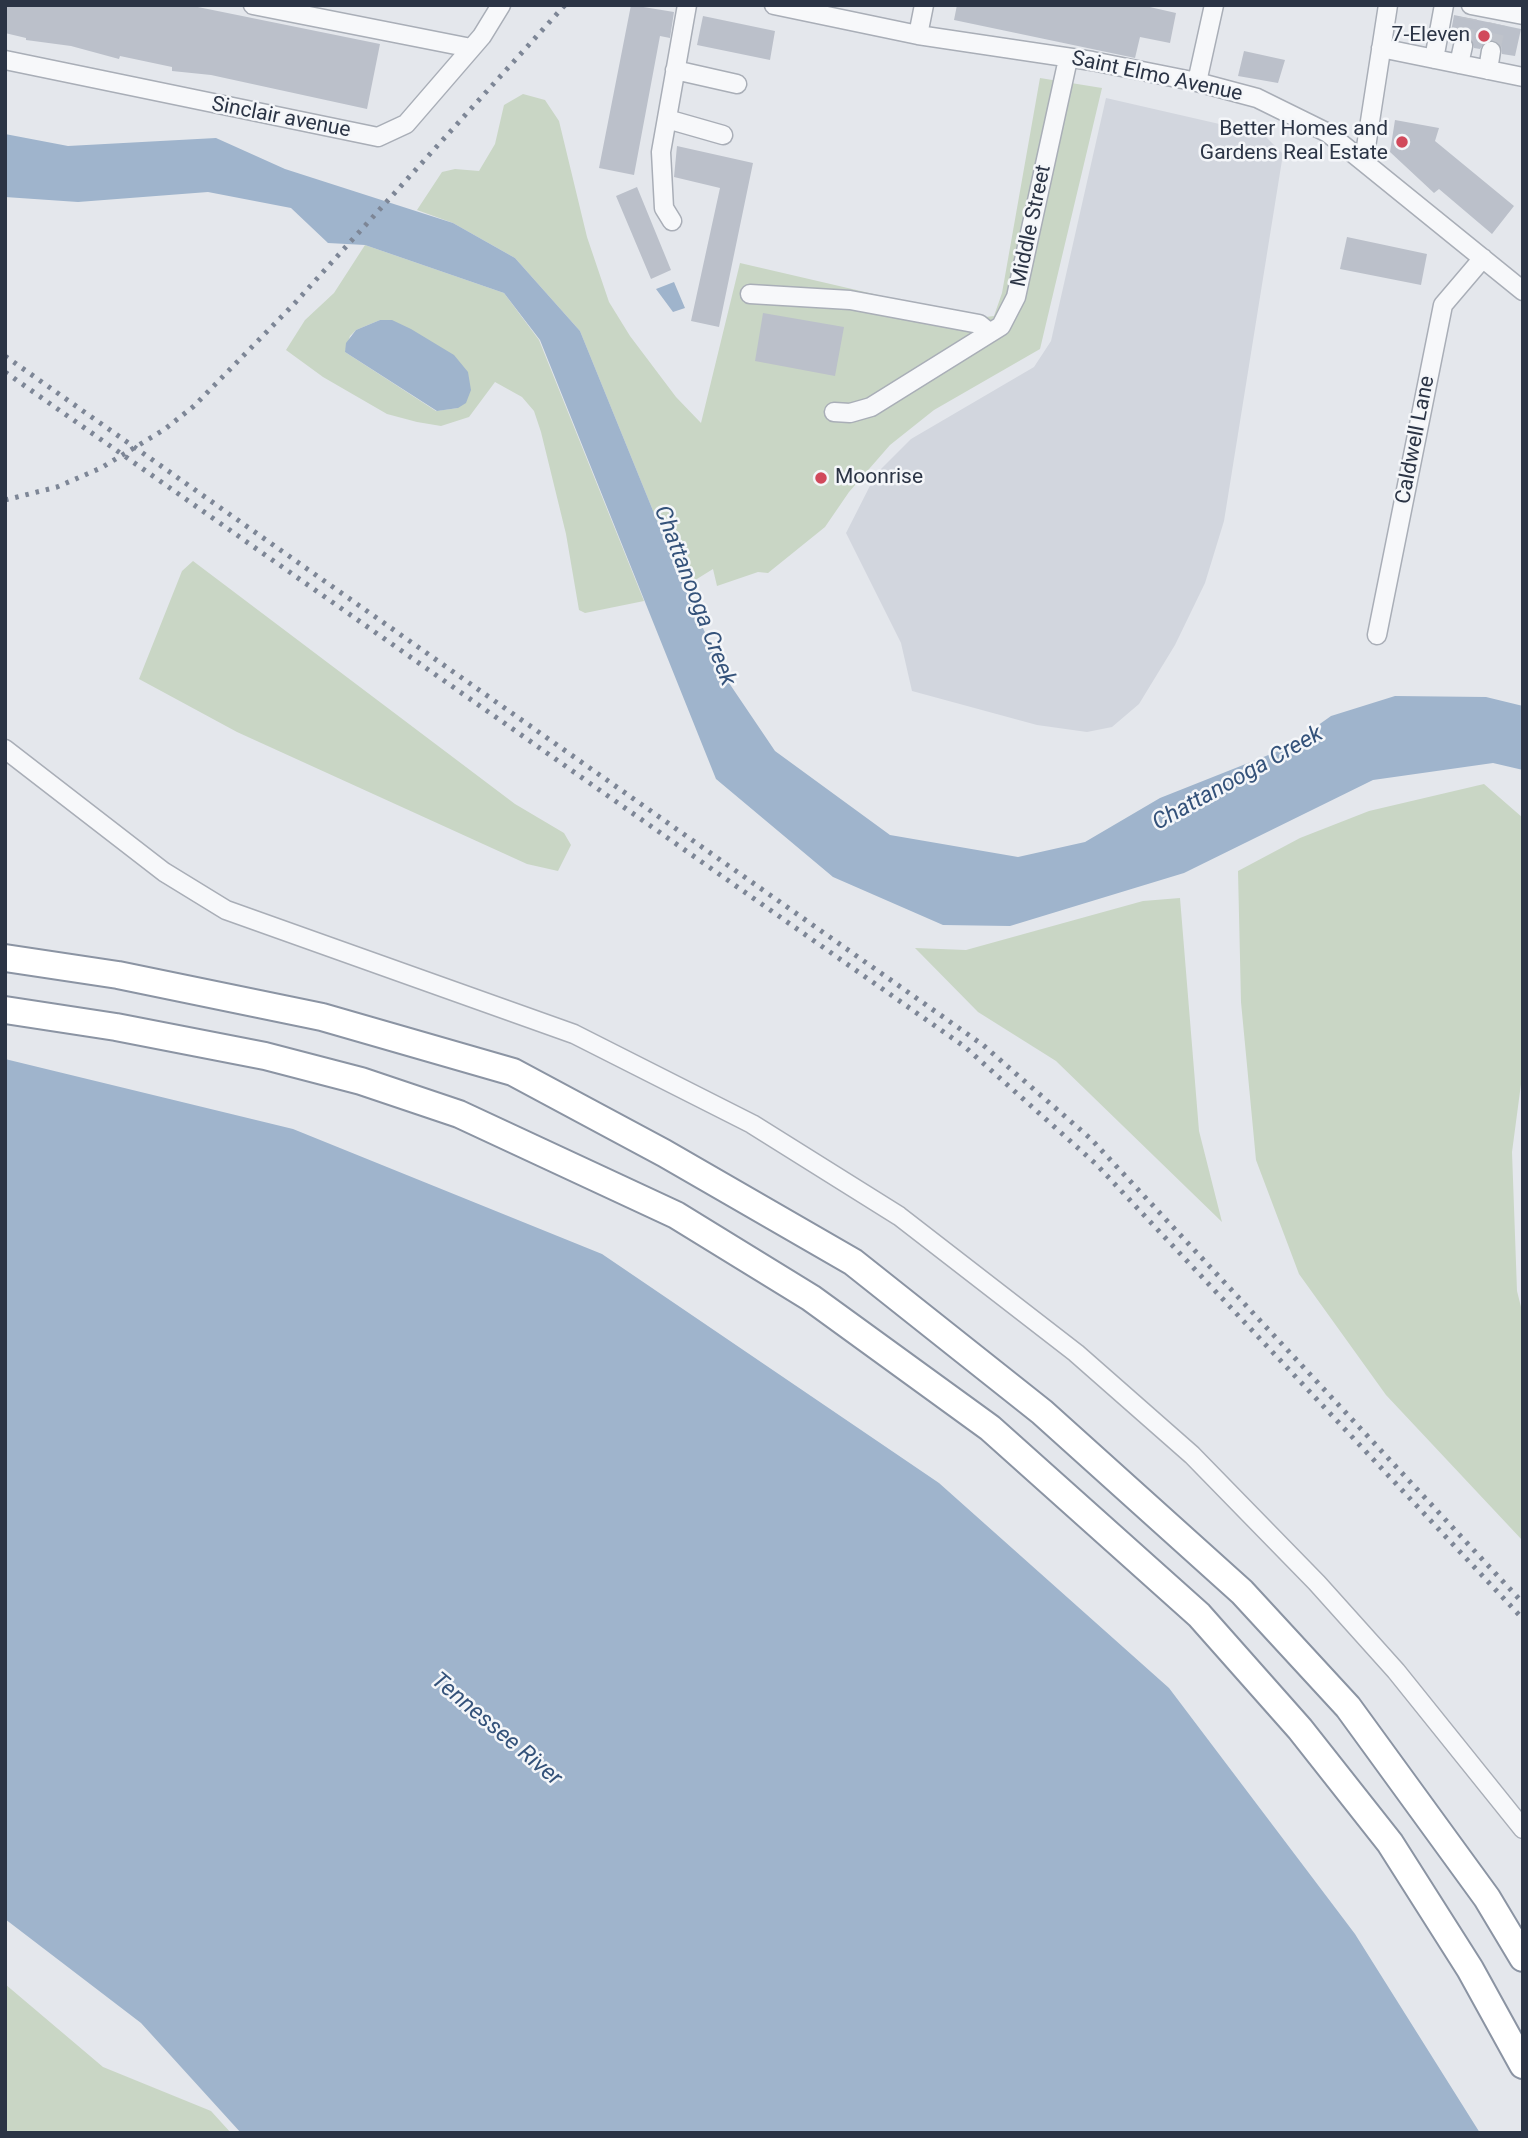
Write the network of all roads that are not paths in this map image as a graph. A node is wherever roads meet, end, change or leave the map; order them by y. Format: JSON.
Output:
{"nodes":[{"id":1,"x":253,"y":5,"type":"edge"},
{"id":2,"x":501,"y":5,"type":"edge"},
{"id":3,"x":687,"y":5,"type":"edge"},
{"id":4,"x":774,"y":5,"type":"edge"},
{"id":5,"x":924,"y":5,"type":"edge"},
{"id":6,"x":1214,"y":5,"type":"edge"},
{"id":7,"x":1388,"y":5,"type":"edge"},
{"id":8,"x":1444,"y":5,"type":"edge"},
{"id":9,"x":1470,"y":10,"type":"edge"},
{"id":10,"x":1523,"y":15,"type":"edge"},
{"id":11,"x":918,"y":35,"type":"junction"},
{"id":12,"x":471,"y":48,"type":"junction"},
{"id":13,"x":1381,"y":48,"type":"junction"},
{"id":14,"x":1491,"y":51,"type":"tunnel mouth"},
{"id":15,"x":1068,"y":59,"type":"junction"},
{"id":16,"x":1434,"y":59,"type":"junction"},
{"id":17,"x":5,"y":61,"type":"edge"},
{"id":18,"x":675,"y":70,"type":"junction"},
{"id":19,"x":1488,"y":70,"type":"junction"},
{"id":20,"x":1523,"y":77,"type":"edge"},
{"id":21,"x":1197,"y":82,"type":"junction"},
{"id":22,"x":737,"y":84,"type":"dead end"},
{"id":23,"x":667,"y":119,"type":"junction"},
{"id":24,"x":723,"y":135,"type":"dead end"},
{"id":25,"x":1364,"y":160,"type":"junction"},
{"id":26,"x":672,"y":221,"type":"dead end"},
{"id":27,"x":1483,"y":258,"type":"junction"},
{"id":28,"x":1523,"y":291,"type":"edge"},
{"id":29,"x":750,"y":294,"type":"dead end"},
{"id":30,"x":990,"y":333,"type":"junction"},
{"id":31,"x":834,"y":412,"type":"dead end"},
{"id":32,"x":1377,"y":635,"type":"dead end"},
{"id":33,"x":5,"y":749,"type":"edge"},
{"id":34,"x":5,"y":958,"type":"edge"},
{"id":35,"x":5,"y":1010,"type":"edge"},
{"id":36,"x":1523,"y":1829,"type":"edge"},
{"id":37,"x":1523,"y":1958,"type":"edge"},
{"id":38,"x":1523,"y":2065,"type":"edge"}],
"edges":[{"from":1,"to":12,"type":"street"},
{"from":2,"to":12,"type":"street","name":"Sinclair avenue"},
{"from":3,"to":18,"type":"street"},
{"from":4,"to":11,"type":"street","name":"Saint Elmo Avenue"},
{"from":5,"to":11,"type":"street"},
{"from":6,"to":21,"type":"street"},
{"from":7,"to":13,"type":"street"},
{"from":8,"to":16,"type":"street"},
{"from":9,"to":10,"type":"street"},
{"from":11,"to":15,"type":"street","name":"Saint Elmo Avenue"},
{"from":12,"to":17,"type":"street","name":"Sinclair avenue"},
{"from":13,"to":16,"type":"street"},
{"from":13,"to":25,"type":"street"},
{"from":14,"to":19,"type":"street"},
{"from":15,"to":21,"type":"street","name":"Saint Elmo Avenue"},
{"from":15,"to":30,"type":"street","name":"Middle Street"},
{"from":16,"to":19,"type":"street"},
{"from":18,"to":22,"type":"street"},
{"from":18,"to":23,"type":"street"},
{"from":19,"to":20,"type":"street"},
{"from":21,"to":25,"type":"street","name":"Saint Elmo Avenue"},
{"from":23,"to":24,"type":"street"},
{"from":23,"to":26,"type":"street"},
{"from":25,"to":27,"type":"street","name":"Saint Elmo Avenue"},
{"from":27,"to":28,"type":"street","name":"Saint Elmo Avenue"},
{"from":27,"to":32,"type":"street","name":"Caldwell Lane"},
{"from":29,"to":30,"type":"street"},
{"from":30,"to":31,"type":"street","name":"Middle Street"},
{"from":33,"to":36,"type":"street"},
{"from":34,"to":37,"type":"highway"},
{"from":35,"to":38,"type":"highway"}]}
